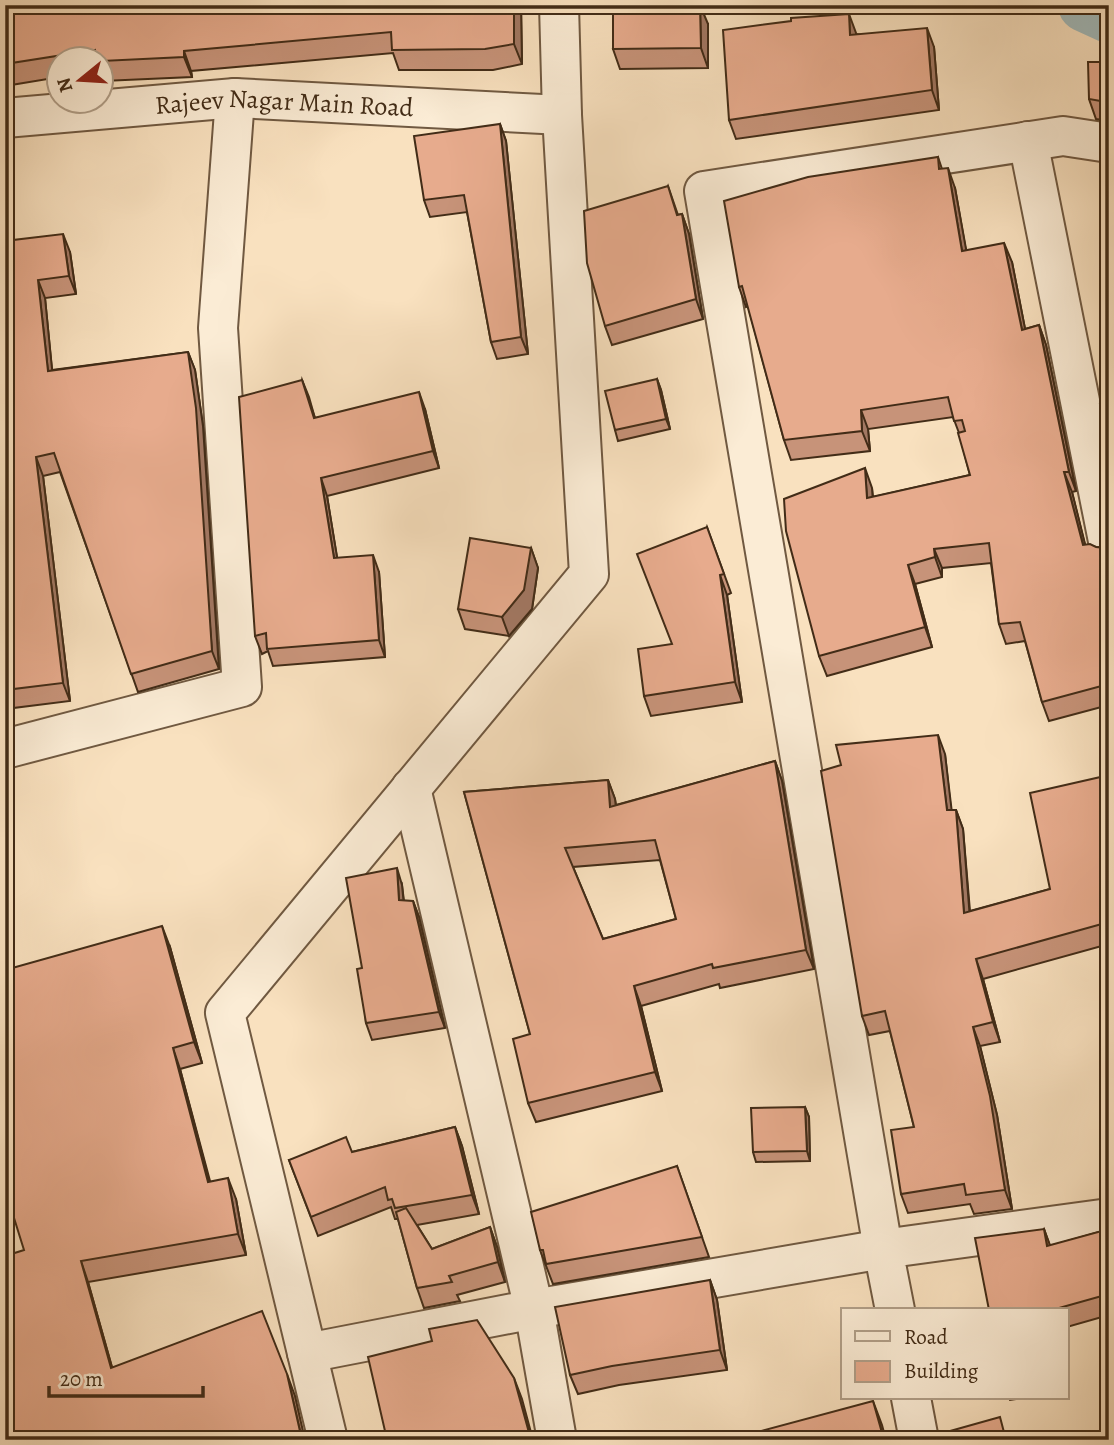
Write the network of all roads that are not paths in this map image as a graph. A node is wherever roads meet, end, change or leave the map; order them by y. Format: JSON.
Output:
{"nodes":[{"id":1,"x":559,"y":5,"type":"edge"},
{"id":2,"x":235,"y":98,"type":"junction"},
{"id":3,"x":562,"y":115,"type":"junction"},
{"id":4,"x":5,"y":118,"type":"edge"},
{"id":5,"x":1028,"y":141,"type":"junction"},
{"id":6,"x":1109,"y":143,"type":"edge"},
{"id":7,"x":1109,"y":546,"type":"edge"},
{"id":8,"x":5,"y":749,"type":"edge"},
{"id":9,"x":411,"y":788,"type":"junction"},
{"id":10,"x":1109,"y":1218,"type":"edge"},
{"id":11,"x":884,"y":1249,"type":"junction"},
{"id":12,"x":895,"y":1308,"type":"edge"},
{"id":13,"x":534,"y":1309,"type":"junction"},
{"id":14,"x":307,"y":1353,"type":"junction"},
{"id":15,"x":911,"y":1400,"type":"edge"},
{"id":16,"x":328,"y":1440,"type":"edge"},
{"id":17,"x":557,"y":1440,"type":"edge"},
{"id":18,"x":919,"y":1440,"type":"edge"}],
"edges":[{"from":1,"to":3,"type":"street"},
{"from":2,"to":3,"type":"street","name":"Rajeev Nagar Main Road"},
{"from":2,"to":4,"type":"street","name":"Rajeev Nagar Main Road"},
{"from":2,"to":8,"type":"street"},
{"from":3,"to":9,"type":"street"},
{"from":5,"to":6,"type":"street"},
{"from":5,"to":7,"type":"street"},
{"from":5,"to":11,"type":"street"},
{"from":9,"to":13,"type":"street"},
{"from":9,"to":14,"type":"street"},
{"from":10,"to":11,"type":"street"},
{"from":11,"to":12,"type":"street"},
{"from":11,"to":13,"type":"street"},
{"from":13,"to":14,"type":"street"},
{"from":13,"to":17,"type":"street"},
{"from":14,"to":16,"type":"street"},
{"from":15,"to":18,"type":"street"}]}
